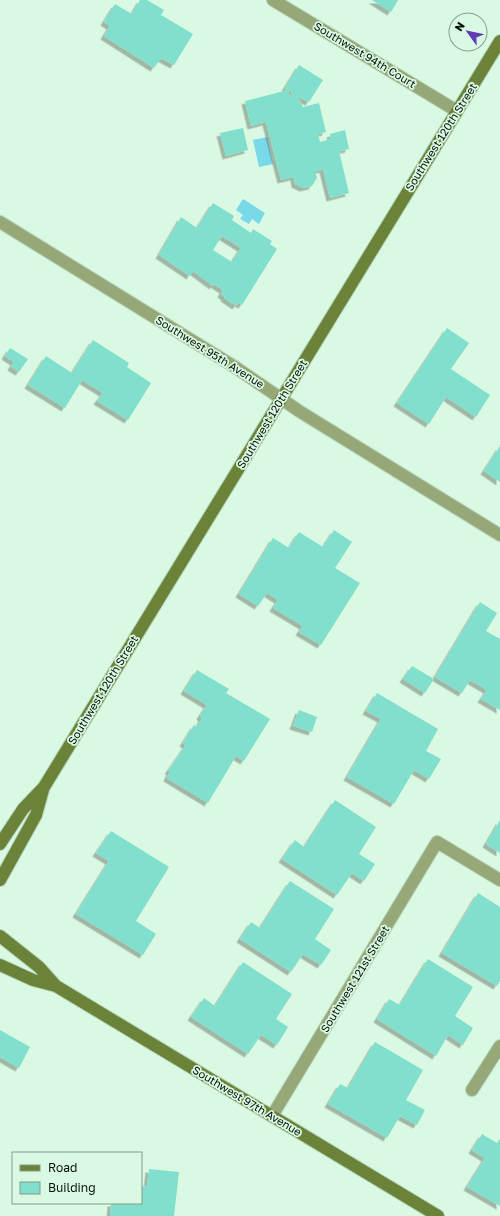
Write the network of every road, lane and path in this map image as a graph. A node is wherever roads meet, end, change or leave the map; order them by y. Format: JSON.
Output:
{"nodes":[{"id":1,"x":273,"y":0,"type":"edge"},
{"id":2,"x":500,"y":41,"type":"edge"},
{"id":3,"x":457,"y":111,"type":"junction"},
{"id":4,"x":0,"y":222,"type":"edge"},
{"id":5,"x":281,"y":398,"type":"junction"},
{"id":6,"x":500,"y":535,"type":"edge"},
{"id":7,"x":44,"y":787,"type":"junction"},
{"id":8,"x":0,"y":844,"type":"edge"},
{"id":9,"x":0,"y":880,"type":"edge"},
{"id":10,"x":500,"y":880,"type":"edge"},
{"id":11,"x":0,"y":936,"type":"edge"},
{"id":12,"x":0,"y":965,"type":"edge"},
{"id":13,"x":56,"y":986,"type":"junction"},
{"id":14,"x":500,"y":1046,"type":"edge"},
{"id":15,"x":472,"y":1090,"type":"dead end"},
{"id":16,"x":272,"y":1116,"type":"junction"},
{"id":17,"x":438,"y":1216,"type":"edge"}],
"edges":[{"from":1,"to":3,"type":"street","name":"Southwest 94th Court"},
{"from":2,"to":3,"type":"street","name":"Southwest 120th Street"},
{"from":3,"to":5,"type":"street","name":"Southwest 120th Street"},
{"from":4,"to":5,"type":"street","name":"Southwest 95th Avenue"},
{"from":5,"to":6,"type":"street","name":"Southwest 95th Avenue"},
{"from":5,"to":7,"type":"street","name":"Southwest 120th Street"},
{"from":7,"to":8,"type":"street","name":"Southwest 120th Street"},
{"from":7,"to":9,"type":"street","name":"Southwest 120th Street"},
{"from":10,"to":16,"type":"street","name":"Southwest 121st Street"},
{"from":11,"to":13,"type":"street","name":"Southwest 97th Avenue"},
{"from":12,"to":13,"type":"street","name":"Southwest 97th Avenue"},
{"from":13,"to":16,"type":"street","name":"Southwest 97th Avenue"},
{"from":14,"to":15,"type":"street"},
{"from":16,"to":17,"type":"street","name":"Southwest 97th Avenue"}]}
